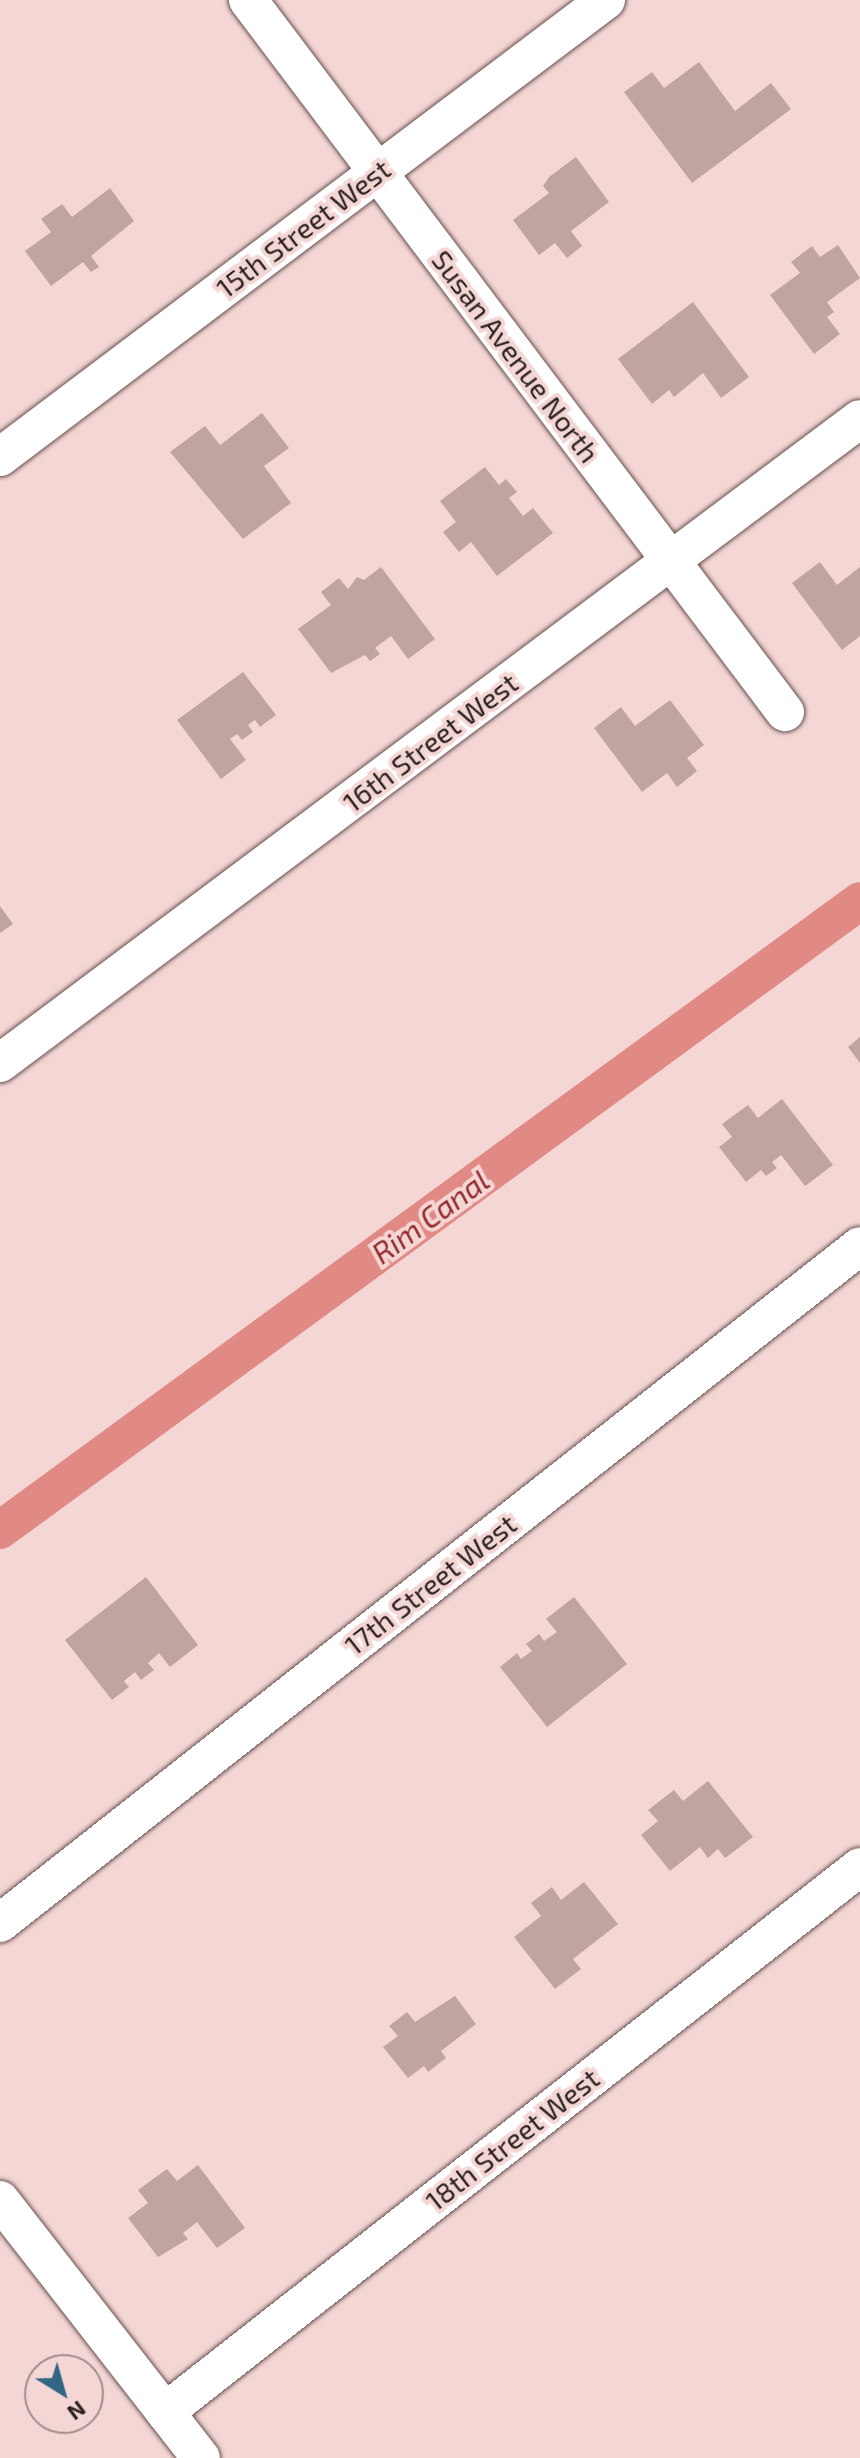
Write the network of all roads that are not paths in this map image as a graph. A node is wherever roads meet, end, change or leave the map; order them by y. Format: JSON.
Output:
{"nodes":[{"id":1,"x":248,"y":0,"type":"edge"},
{"id":2,"x":606,"y":0,"type":"edge"},
{"id":3,"x":378,"y":173,"type":"junction"},
{"id":4,"x":860,"y":419,"type":"edge"},
{"id":5,"x":0,"y":457,"type":"edge"},
{"id":6,"x":670,"y":562,"type":"junction"},
{"id":7,"x":785,"y":712,"type":"dead end"},
{"id":8,"x":0,"y":1063,"type":"edge"},
{"id":9,"x":860,"y":1246,"type":"edge"},
{"id":10,"x":860,"y":1867,"type":"edge"},
{"id":11,"x":0,"y":1923,"type":"edge"},
{"id":12,"x":0,"y":2200,"type":"edge"},
{"id":13,"x":165,"y":2412,"type":"junction"},
{"id":14,"x":201,"y":2458,"type":"edge"}],
"edges":[{"from":1,"to":3,"type":"street","name":"Susan Avenue North"},
{"from":2,"to":3,"type":"street","name":"15th Street West"},
{"from":3,"to":5,"type":"street","name":"15th Street West"},
{"from":3,"to":6,"type":"street","name":"Susan Avenue North"},
{"from":4,"to":6,"type":"street","name":"16th Street West"},
{"from":6,"to":7,"type":"street","name":"Susan Avenue North"},
{"from":6,"to":8,"type":"street","name":"16th Street West"},
{"from":9,"to":11,"type":"street","name":"17th Street West"},
{"from":10,"to":13,"type":"street","name":"18th Street West"},
{"from":12,"to":13,"type":"street"},
{"from":13,"to":14,"type":"street"}]}
